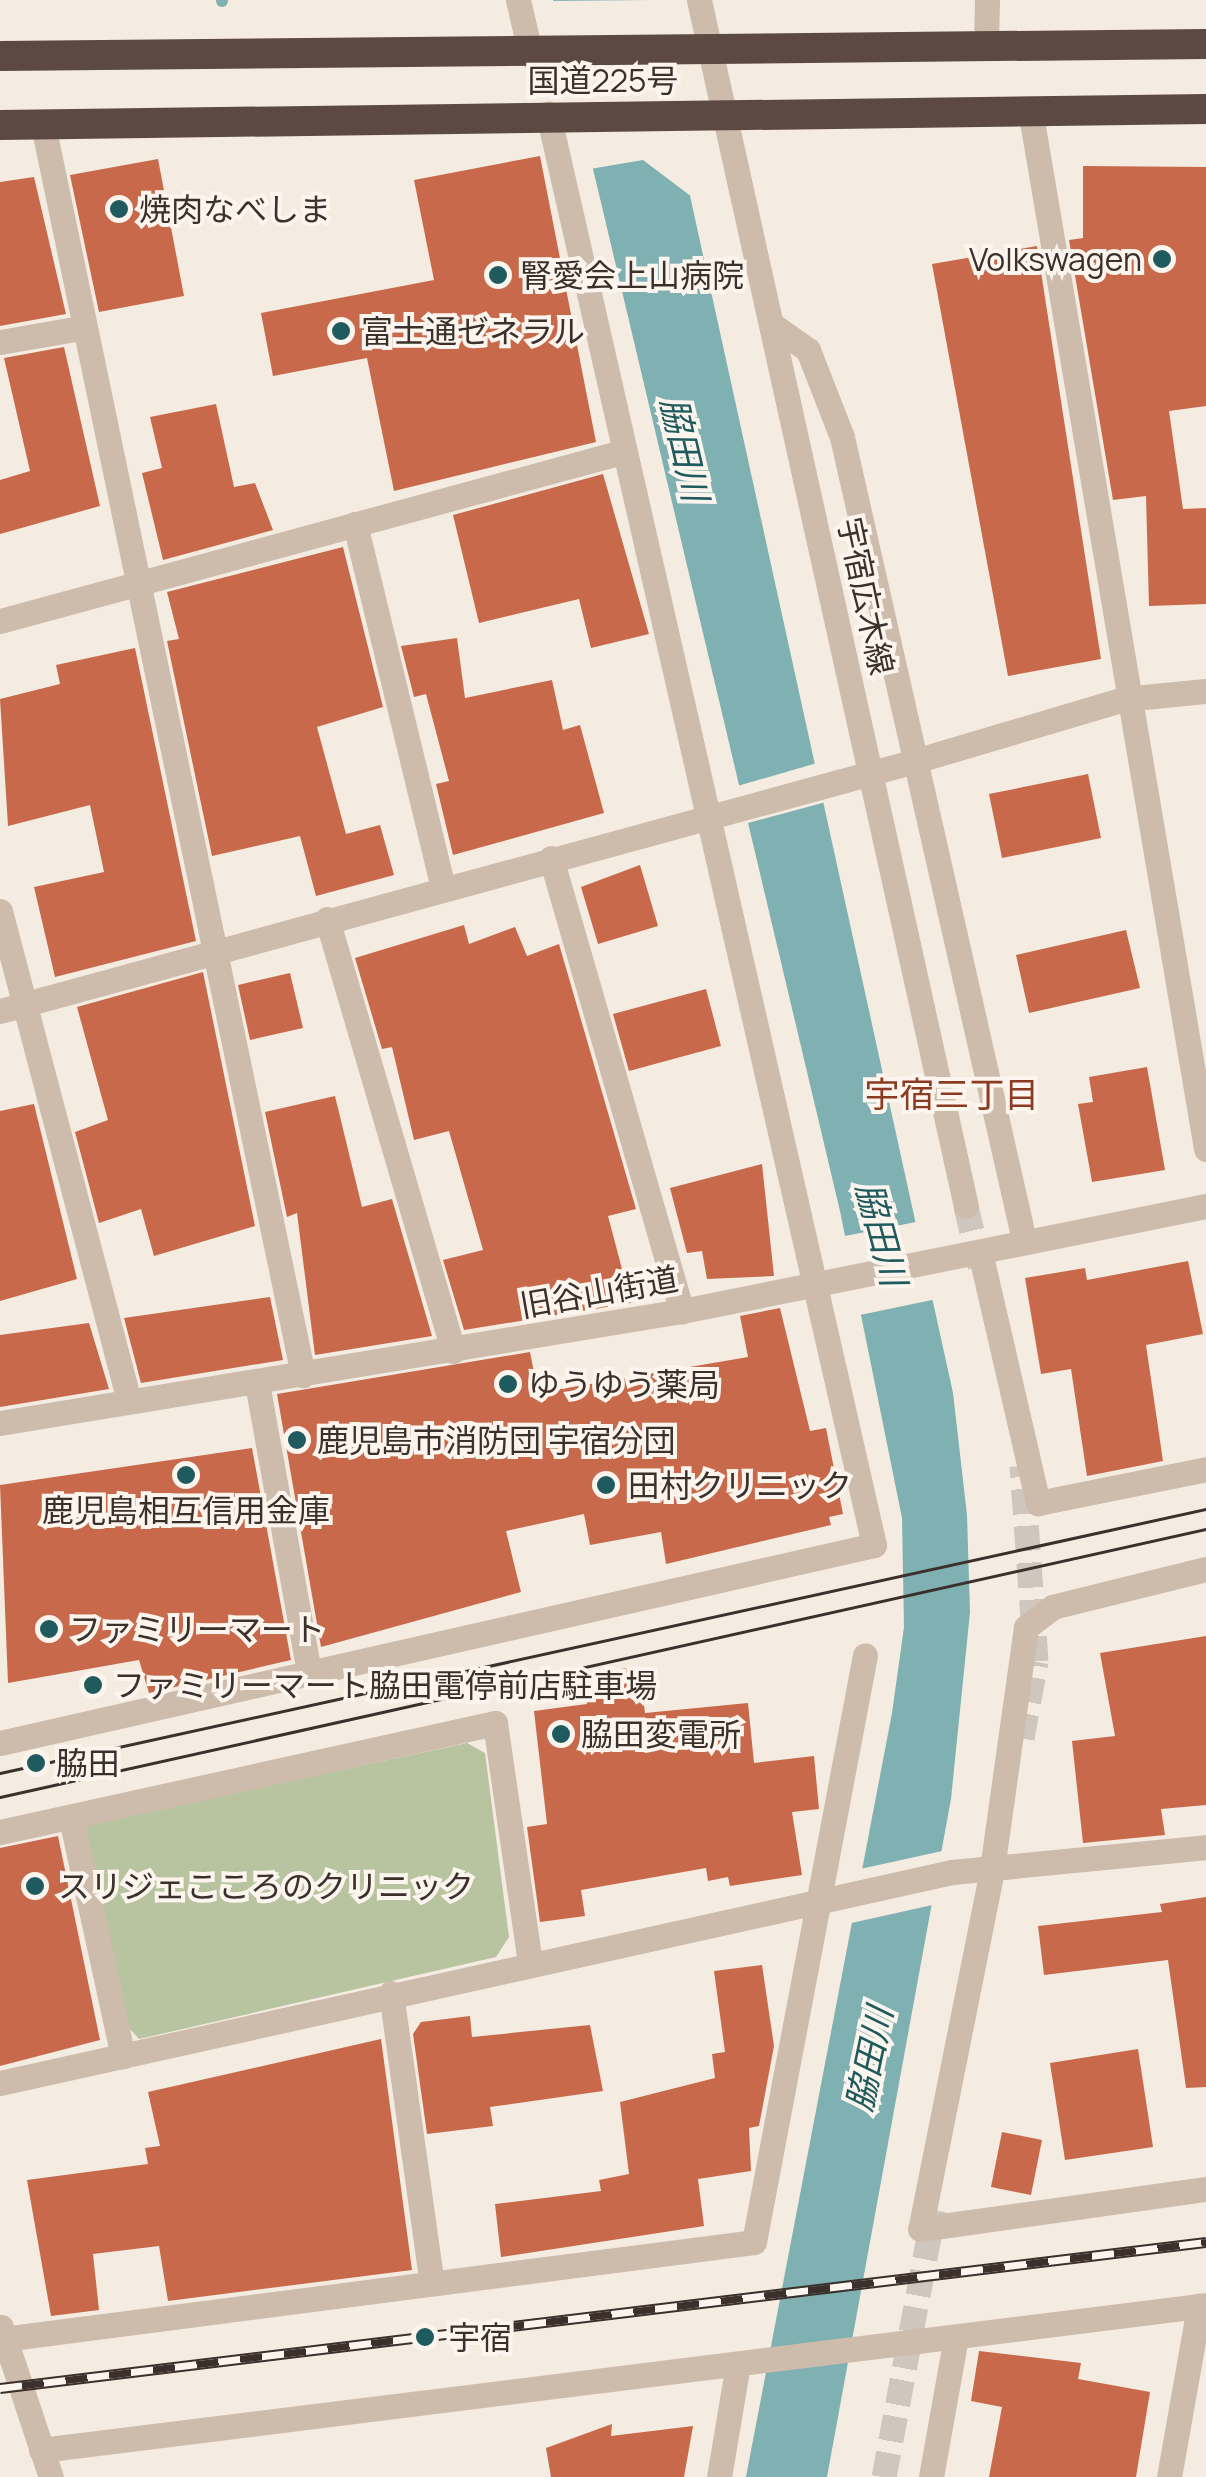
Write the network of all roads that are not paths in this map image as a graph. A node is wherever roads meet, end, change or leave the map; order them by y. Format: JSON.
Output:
{"nodes":[{"id":1,"x":518,"y":0,"type":"edge"},
{"id":2,"x":699,"y":0,"type":"edge"},
{"id":3,"x":986,"y":0,"type":"edge"},
{"id":4,"x":986,"y":42,"type":"junction"},
{"id":5,"x":1206,"y":44,"type":"edge"},
{"id":6,"x":3,"y":50,"type":"edge"},
{"id":7,"x":711,"y":54,"type":"junction"},
{"id":8,"x":542,"y":56,"type":"junction"},
{"id":9,"x":1030,"y":108,"type":"junction"},
{"id":10,"x":1206,"y":109,"type":"edge"},
{"id":11,"x":559,"y":113,"type":"junction"},
{"id":12,"x":724,"y":115,"type":"junction"},
{"id":13,"x":0,"y":124,"type":"edge"},
{"id":14,"x":44,"y":125,"type":"junction"},
{"id":15,"x":774,"y":326,"type":"junction"},
{"id":16,"x":80,"y":328,"type":"junction"},
{"id":17,"x":0,"y":342,"type":"edge"},
{"id":18,"x":622,"y":452,"type":"junction"},
{"id":19,"x":355,"y":524,"type":"junction"},
{"id":20,"x":134,"y":584,"type":"junction"},
{"id":21,"x":0,"y":621,"type":"edge"},
{"id":22,"x":1206,"y":690,"type":"edge"},
{"id":23,"x":1124,"y":698,"type":"junction"},
{"id":24,"x":915,"y":762,"type":"junction"},
{"id":25,"x":725,"y":811,"type":"junction"},
{"id":26,"x":551,"y":858,"type":"junction"},
{"id":27,"x":444,"y":887,"type":"junction"},
{"id":28,"x":0,"y":910,"type":"edge"},
{"id":29,"x":327,"y":919,"type":"junction"},
{"id":30,"x":214,"y":950,"type":"junction"},
{"id":31,"x":26,"y":1004,"type":"junction"},
{"id":32,"x":0,"y":1011,"type":"edge"},
{"id":33,"x":1206,"y":1149,"type":"edge"},
{"id":34,"x":966,"y":1206,"type":"tunnel mouth"},
{"id":35,"x":1206,"y":1206,"type":"edge"},
{"id":36,"x":1024,"y":1240,"type":"junction"},
{"id":37,"x":980,"y":1252,"type":"junction"},
{"id":38,"x":833,"y":1282,"type":"junction"},
{"id":39,"x":682,"y":1311,"type":"junction"},
{"id":40,"x":453,"y":1351,"type":"junction"},
{"id":41,"x":303,"y":1375,"type":"junction"},
{"id":42,"x":257,"y":1383,"type":"junction"},
{"id":43,"x":129,"y":1401,"type":"junction"},
{"id":44,"x":0,"y":1424,"type":"edge"},
{"id":45,"x":1206,"y":1469,"type":"edge"},
{"id":46,"x":1206,"y":1569,"type":"edge"},
{"id":47,"x":865,"y":1655,"type":"dead end"},
{"id":48,"x":309,"y":1672,"type":"junction"},
{"id":49,"x":0,"y":1743,"type":"edge"},
{"id":50,"x":70,"y":1818,"type":"junction"},
{"id":51,"x":0,"y":1832,"type":"edge"},
{"id":52,"x":1206,"y":1847,"type":"edge"},
{"id":53,"x":992,"y":1870,"type":"junction"},
{"id":54,"x":824,"y":1898,"type":"junction"},
{"id":55,"x":530,"y":1963,"type":"junction"},
{"id":56,"x":391,"y":1993,"type":"junction"},
{"id":57,"x":123,"y":2056,"type":"junction"},
{"id":58,"x":0,"y":2083,"type":"edge"},
{"id":59,"x":1206,"y":2189,"type":"edge"},
{"id":60,"x":431,"y":2277,"type":"junction"},
{"id":61,"x":1202,"y":2305,"type":"edge"},
{"id":62,"x":2,"y":2331,"type":"edge"},
{"id":63,"x":956,"y":2337,"type":"junction"},
{"id":64,"x":747,"y":2363,"type":"junction"},
{"id":65,"x":41,"y":2450,"type":"junction"},
{"id":66,"x":51,"y":2477,"type":"edge"},
{"id":67,"x":719,"y":2477,"type":"edge"},
{"id":68,"x":932,"y":2477,"type":"edge"},
{"id":69,"x":1169,"y":2477,"type":"edge"}],
"edges":[{"from":1,"to":8,"type":"street"},
{"from":2,"to":7,"type":"street","name":"宇宿広木線"},
{"from":3,"to":4,"type":"street"},
{"from":4,"to":5,"type":"highway","name":"国道225号"},
{"from":4,"to":7,"type":"highway","name":"国道225号"},
{"from":6,"to":8,"type":"highway","name":"国道225号"},
{"from":7,"to":8,"type":"highway","name":"国道225号"},
{"from":7,"to":12,"type":"street","name":"宇宿広木線"},
{"from":9,"to":10,"type":"highway","name":"国道225号"},
{"from":9,"to":12,"type":"highway","name":"国道225号"},
{"from":9,"to":23,"type":"street"},
{"from":11,"to":12,"type":"highway","name":"国道225号"},
{"from":11,"to":14,"type":"highway","name":"国道225号"},
{"from":11,"to":18,"type":"street"},
{"from":12,"to":15,"type":"street","name":"宇宿広木線"},
{"from":13,"to":14,"type":"highway","name":"国道225号"},
{"from":14,"to":16,"type":"street"},
{"from":15,"to":24,"type":"street"},
{"from":15,"to":34,"type":"street","name":"宇宿広木線"},
{"from":16,"to":17,"type":"street"},
{"from":16,"to":20,"type":"street"},
{"from":18,"to":19,"type":"street"},
{"from":18,"to":25,"type":"street"},
{"from":19,"to":20,"type":"street"},
{"from":19,"to":27,"type":"street"},
{"from":20,"to":21,"type":"street"},
{"from":20,"to":30,"type":"street"},
{"from":22,"to":23,"type":"street"},
{"from":23,"to":24,"type":"street"},
{"from":23,"to":33,"type":"street"},
{"from":24,"to":25,"type":"street","bridge":true},
{"from":24,"to":36,"type":"street"},
{"from":25,"to":26,"type":"street"},
{"from":25,"to":38,"type":"street"},
{"from":26,"to":27,"type":"street"},
{"from":26,"to":39,"type":"street"},
{"from":27,"to":29,"type":"street"},
{"from":28,"to":31,"type":"street"},
{"from":29,"to":30,"type":"street"},
{"from":29,"to":40,"type":"street"},
{"from":30,"to":31,"type":"street"},
{"from":30,"to":41,"type":"street"},
{"from":31,"to":32,"type":"street"},
{"from":31,"to":43,"type":"street"},
{"from":35,"to":36,"type":"street","name":"旧谷山街道"},
{"from":36,"to":37,"type":"street","name":"旧谷山街道"},
{"from":37,"to":38,"type":"street","name":"旧谷山街道"},
{"from":37,"to":45,"type":"street"},
{"from":38,"to":39,"type":"street","name":"旧谷山街道"},
{"from":38,"to":48,"type":"street"},
{"from":39,"to":40,"type":"street","name":"旧谷山街道"},
{"from":40,"to":41,"type":"street","name":"旧谷山街道"},
{"from":41,"to":42,"type":"street","name":"旧谷山街道"},
{"from":42,"to":43,"type":"street","name":"旧谷山街道"},
{"from":42,"to":48,"type":"street"},
{"from":43,"to":44,"type":"street","name":"旧谷山街道"},
{"from":46,"to":53,"type":"street"},
{"from":47,"to":54,"type":"street"},
{"from":48,"to":49,"type":"street"},
{"from":50,"to":51,"type":"street"},
{"from":50,"to":55,"type":"street"},
{"from":50,"to":57,"type":"street"},
{"from":52,"to":53,"type":"street"},
{"from":53,"to":54,"type":"street"},
{"from":53,"to":59,"type":"street"},
{"from":54,"to":55,"type":"street"},
{"from":54,"to":60,"type":"street"},
{"from":55,"to":56,"type":"street"},
{"from":56,"to":57,"type":"street"},
{"from":56,"to":60,"type":"street"},
{"from":57,"to":58,"type":"street"},
{"from":60,"to":62,"type":"street"},
{"from":61,"to":63,"type":"street"},
{"from":61,"to":69,"type":"street"},
{"from":62,"to":65,"type":"street"},
{"from":63,"to":64,"type":"street"},
{"from":63,"to":68,"type":"street"},
{"from":64,"to":65,"type":"street"},
{"from":64,"to":67,"type":"street"},
{"from":65,"to":66,"type":"street"}]}
